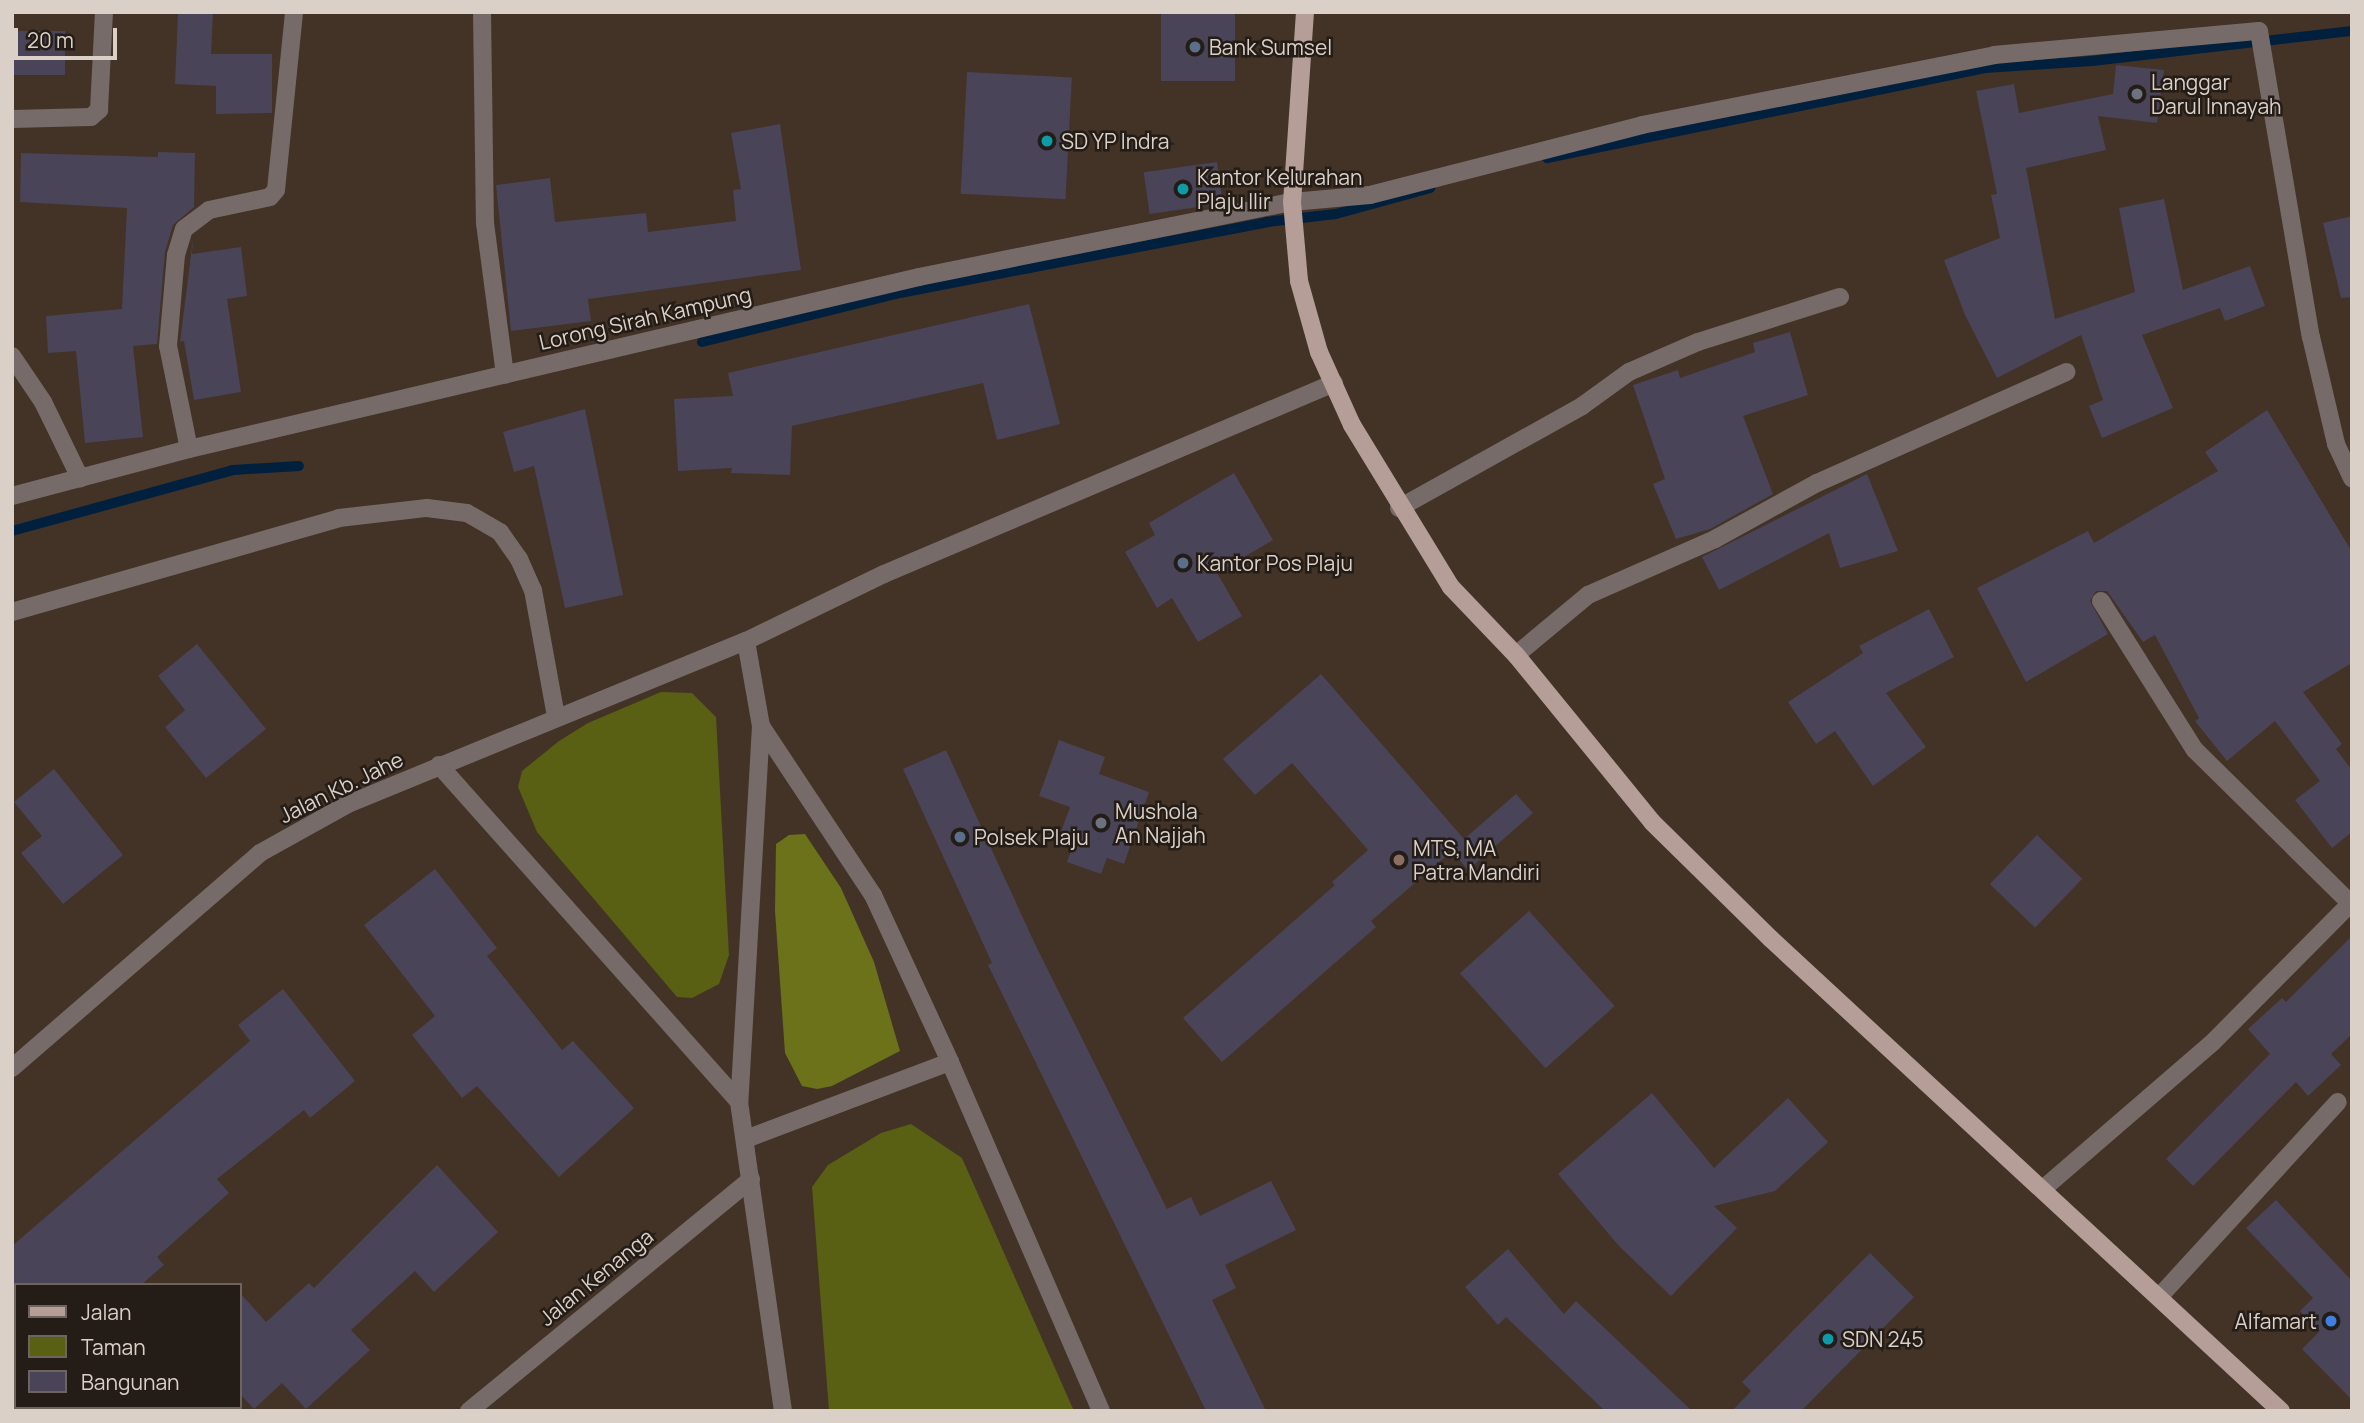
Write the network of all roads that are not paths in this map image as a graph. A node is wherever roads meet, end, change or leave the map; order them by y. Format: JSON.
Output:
{"nodes":[{"id":1,"x":104,"y":12,"type":"edge"},
{"id":2,"x":294,"y":12,"type":"edge"},
{"id":3,"x":482,"y":12,"type":"edge"},
{"id":4,"x":1305,"y":12,"type":"edge"},
{"id":5,"x":12,"y":119,"type":"edge"},
{"id":6,"x":1292,"y":202,"type":"junction"},
{"id":7,"x":1840,"y":297,"type":"dead end"},
{"id":8,"x":12,"y":356,"type":"edge"},
{"id":9,"x":2066,"y":372,"type":"dead end"},
{"id":10,"x":505,"y":375,"type":"junction"},
{"id":11,"x":1334,"y":383,"type":"junction"},
{"id":12,"x":189,"y":449,"type":"junction"},
{"id":13,"x":80,"y":478,"type":"junction"},
{"id":14,"x":2352,"y":478,"type":"edge"},
{"id":15,"x":12,"y":496,"type":"edge"},
{"id":16,"x":1399,"y":508,"type":"junction"},
{"id":17,"x":2101,"y":601,"type":"dead end"},
{"id":18,"x":12,"y":612,"type":"edge"},
{"id":19,"x":747,"y":641,"type":"junction"},
{"id":20,"x":1516,"y":655,"type":"junction"},
{"id":21,"x":556,"y":716,"type":"junction"},
{"id":22,"x":761,"y":726,"type":"junction"},
{"id":23,"x":439,"y":765,"type":"junction"},
{"id":24,"x":2351,"y":903,"type":"edge"},
{"id":25,"x":950,"y":1062,"type":"junction"},
{"id":26,"x":12,"y":1068,"type":"edge"},
{"id":27,"x":739,"y":1102,"type":"junction"},
{"id":28,"x":2339,"y":1102,"type":"dead end"},
{"id":29,"x":746,"y":1139,"type":"junction"},
{"id":30,"x":751,"y":1179,"type":"junction"},
{"id":31,"x":2044,"y":1188,"type":"junction"},
{"id":32,"x":2160,"y":1296,"type":"junction"},
{"id":33,"x":469,"y":1411,"type":"edge"},
{"id":34,"x":783,"y":1411,"type":"edge"},
{"id":35,"x":1101,"y":1411,"type":"edge"},
{"id":36,"x":2281,"y":1411,"type":"edge"}],
"edges":[{"from":1,"to":5,"type":"street"},
{"from":2,"to":12,"type":"street"},
{"from":3,"to":10,"type":"street"},
{"from":4,"to":6,"type":"main road"},
{"from":6,"to":10,"type":"street","name":"Lorong Sirah Kampung"},
{"from":6,"to":11,"type":"main road"},
{"from":6,"to":14,"type":"street","name":"Lorong Sirah Kampung"},
{"from":7,"to":16,"type":"street"},
{"from":8,"to":13,"type":"street"},
{"from":9,"to":20,"type":"street"},
{"from":10,"to":12,"type":"street","name":"Lorong Sirah Kampung"},
{"from":11,"to":16,"type":"main road"},
{"from":11,"to":19,"type":"street","name":"Jalan Kb. Jahe"},
{"from":12,"to":13,"type":"street","name":"Lorong Sirah Kampung"},
{"from":13,"to":15,"type":"street","name":"Lorong Sirah Kampung"},
{"from":16,"to":20,"type":"main road"},
{"from":17,"to":24,"type":"street"},
{"from":18,"to":21,"type":"street"},
{"from":19,"to":21,"type":"street","name":"Jalan Kb. Jahe"},
{"from":19,"to":22,"type":"street"},
{"from":20,"to":31,"type":"main road"},
{"from":21,"to":23,"type":"street","name":"Jalan Kb. Jahe"},
{"from":22,"to":25,"type":"street"},
{"from":22,"to":27,"type":"street"},
{"from":23,"to":26,"type":"street","name":"Jalan Kb. Jahe"},
{"from":23,"to":27,"type":"street"},
{"from":24,"to":31,"type":"street"},
{"from":25,"to":29,"type":"street"},
{"from":25,"to":35,"type":"street"},
{"from":27,"to":29,"type":"street"},
{"from":28,"to":32,"type":"street"},
{"from":29,"to":30,"type":"street"},
{"from":30,"to":33,"type":"street","name":"Jalan Kenanga"},
{"from":30,"to":34,"type":"street"},
{"from":31,"to":32,"type":"main road"},
{"from":32,"to":36,"type":"main road"}]}
